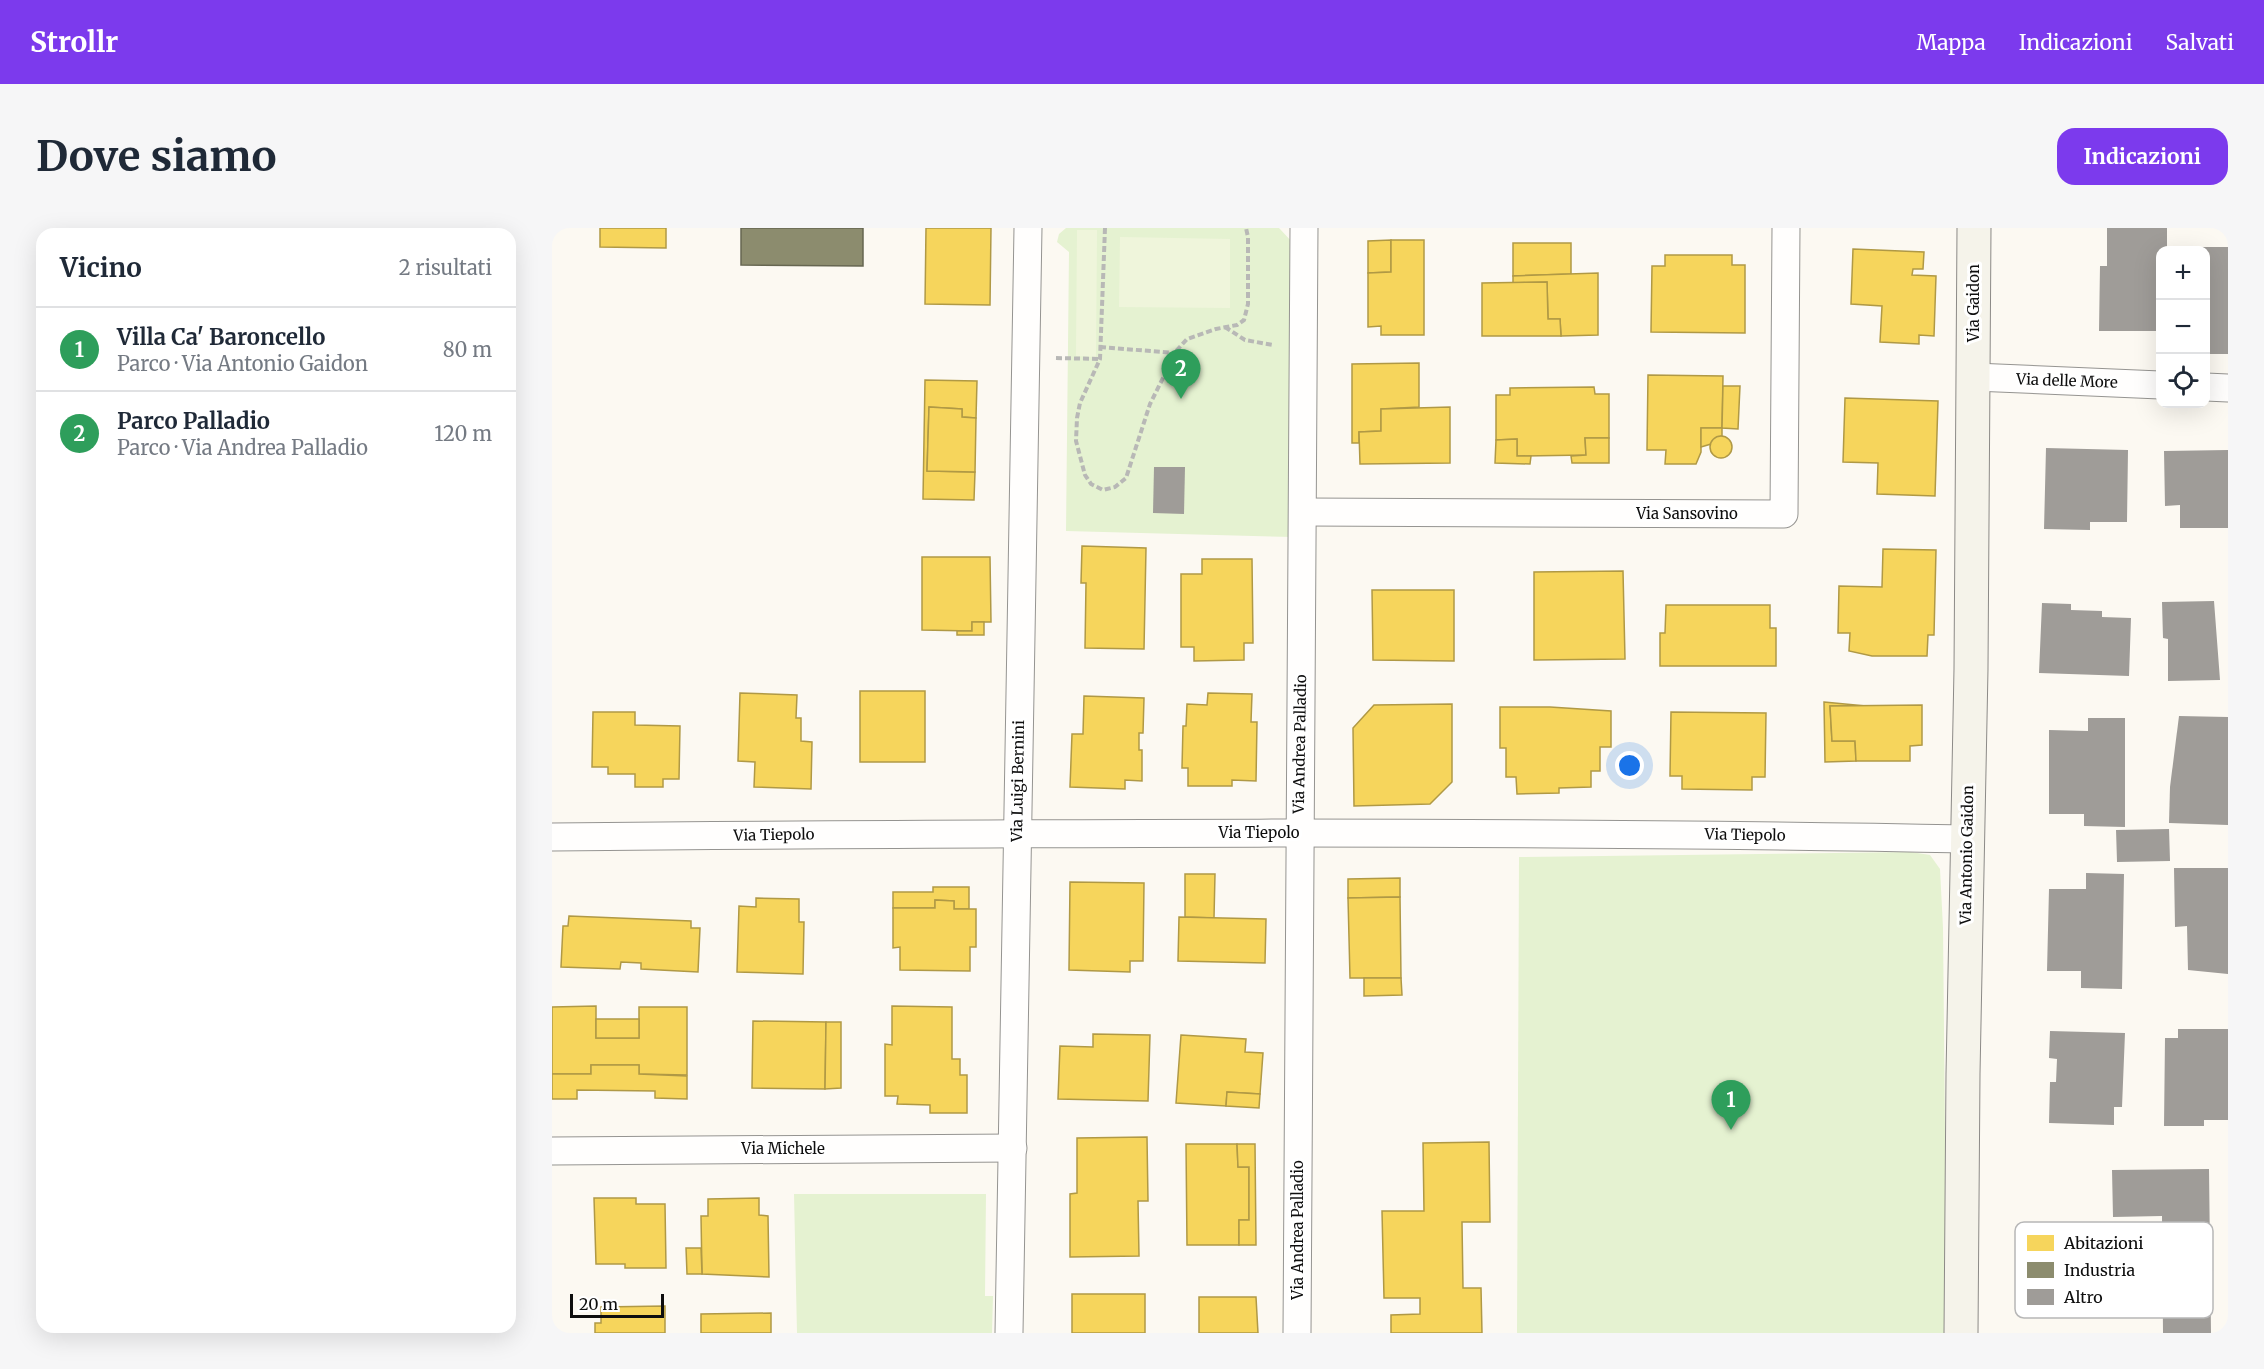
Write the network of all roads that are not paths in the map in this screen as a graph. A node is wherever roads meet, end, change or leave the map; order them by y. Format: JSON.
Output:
{"nodes":[{"id":1,"x":1028,"y":228,"type":"edge"},
{"id":2,"x":1304,"y":228,"type":"edge"},
{"id":3,"x":1786,"y":228,"type":"edge"},
{"id":4,"x":1974,"y":228,"type":"edge"},
{"id":5,"x":1974,"y":377,"type":"junction"},
{"id":6,"x":2156,"y":385,"type":"edge"},
{"id":7,"x":2210,"y":387,"type":"edge"},
{"id":8,"x":2228,"y":388,"type":"edge"},
{"id":9,"x":1304,"y":512,"type":"junction"},
{"id":10,"x":1017,"y":833,"type":"junction"},
{"id":11,"x":1299,"y":833,"type":"junction"},
{"id":12,"x":552,"y":837,"type":"edge"},
{"id":13,"x":1967,"y":839,"type":"junction"},
{"id":14,"x":1013,"y":1148,"type":"junction"},
{"id":15,"x":552,"y":1151,"type":"edge"},
{"id":16,"x":1009,"y":1333,"type":"edge"},
{"id":17,"x":1297,"y":1333,"type":"edge"},
{"id":18,"x":1961,"y":1333,"type":"edge"}],
"edges":[{"from":1,"to":10,"type":"street","name":"Via Luigi Bernini"},
{"from":2,"to":9,"type":"street","name":"Via Andrea Palladio"},
{"from":3,"to":9,"type":"street","name":"Via Sansovino"},
{"from":4,"to":5,"type":"street","name":"Via Gaidon"},
{"from":5,"to":6,"type":"street","name":"Via delle More"},
{"from":5,"to":13,"type":"street","name":"Via Antonio Gaidon"},
{"from":7,"to":8,"type":"street"},
{"from":9,"to":11,"type":"street","name":"Via Andrea Palladio"},
{"from":10,"to":11,"type":"street","name":"Via Tiepolo"},
{"from":10,"to":12,"type":"street","name":"Via Tiepolo"},
{"from":10,"to":14,"type":"street","name":"Via Luigi Bernini"},
{"from":11,"to":13,"type":"street","name":"Via Tiepolo"},
{"from":11,"to":17,"type":"street","name":"Via Andrea Palladio"},
{"from":13,"to":18,"type":"street","name":"Via Antonio Gaidon"},
{"from":14,"to":15,"type":"street","name":"Via Michele"},
{"from":14,"to":16,"type":"street","name":"Via Luigi Bernini"}]}
